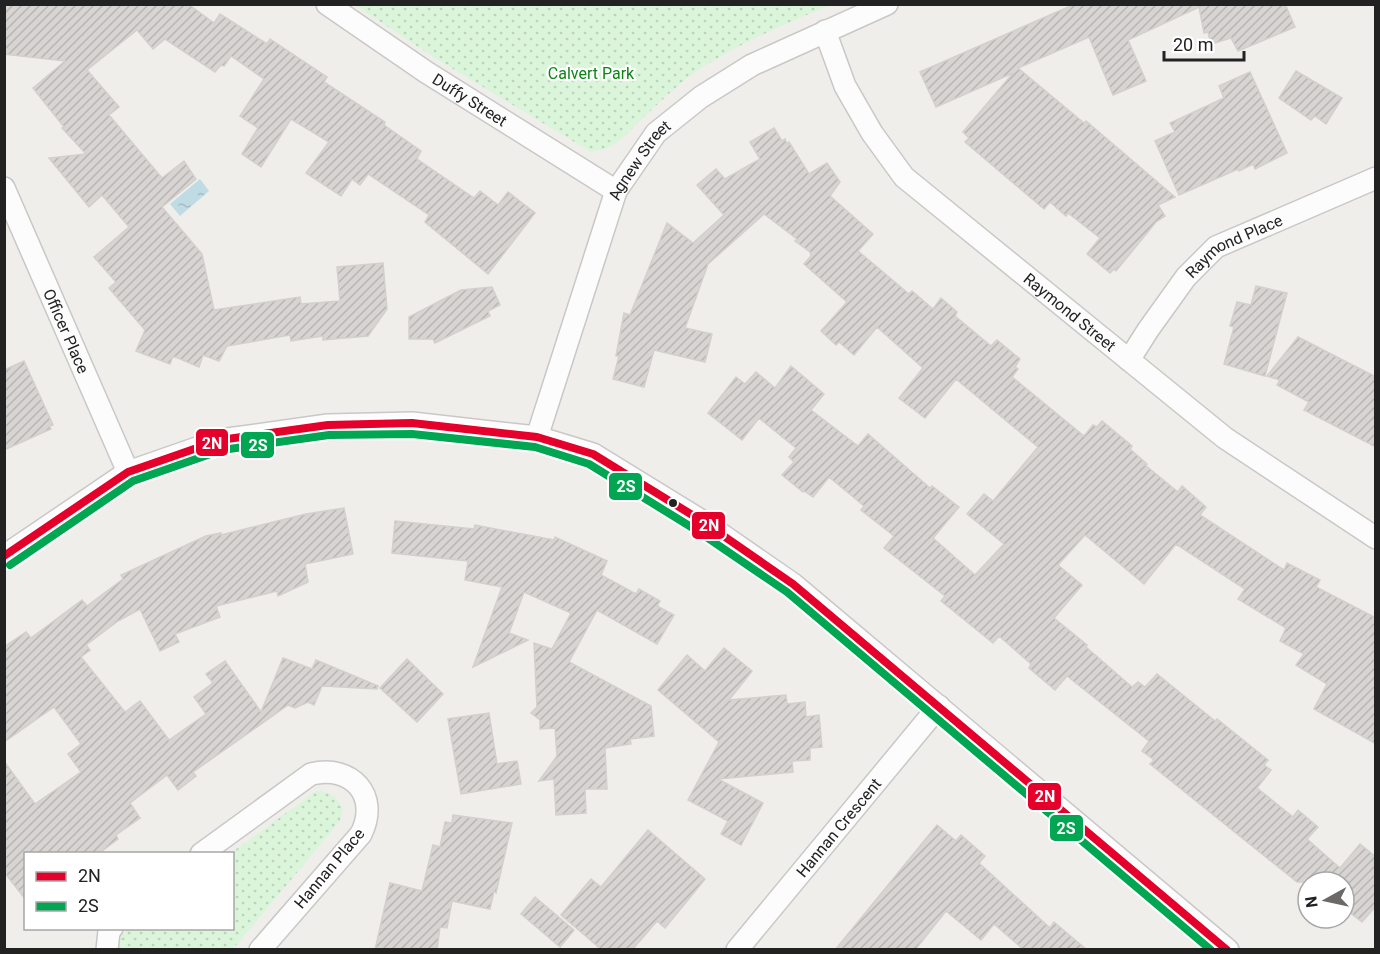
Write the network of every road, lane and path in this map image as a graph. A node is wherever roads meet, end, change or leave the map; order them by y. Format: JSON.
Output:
{"nodes":[{"id":1,"x":327,"y":4,"type":"edge"},
{"id":2,"x":887,"y":4,"type":"edge"},
{"id":3,"x":825,"y":31,"type":"junction"},
{"id":4,"x":1376,"y":178,"type":"edge"},
{"id":5,"x":4,"y":188,"type":"edge"},
{"id":6,"x":616,"y":191,"type":"junction"},
{"id":7,"x":1129,"y":360,"type":"junction"},
{"id":8,"x":537,"y":437,"type":"junction"},
{"id":9,"x":128,"y":472,"type":"junction"},
{"id":10,"x":1376,"y":538,"type":"edge"},
{"id":11,"x":4,"y":556,"type":"edge"},
{"id":12,"x":939,"y":706,"type":"junction"},
{"id":13,"x":204,"y":852,"type":"edge"},
{"id":14,"x":111,"y":930,"type":"edge"},
{"id":15,"x":744,"y":947,"type":"edge"},
{"id":16,"x":107,"y":950,"type":"edge"},
{"id":17,"x":260,"y":950,"type":"edge"},
{"id":18,"x":1228,"y":950,"type":"edge"}],
"edges":[{"from":1,"to":6,"type":"street","name":"Duffy Street"},
{"from":2,"to":3,"type":"street","name":"Agnew Street"},
{"from":3,"to":6,"type":"street","name":"Agnew Street"},
{"from":3,"to":7,"type":"street","name":"Raymond Street"},
{"from":4,"to":7,"type":"street","name":"Raymond Place"},
{"from":5,"to":9,"type":"street","name":"Officer Place"},
{"from":6,"to":8,"type":"street","name":"Agnew Street"},
{"from":7,"to":10,"type":"street","name":"Raymond Street"},
{"from":8,"to":9,"type":"street"},
{"from":8,"to":12,"type":"street"},
{"from":9,"to":11,"type":"street"},
{"from":12,"to":15,"type":"street","name":"Hannan Crescent"},
{"from":12,"to":18,"type":"street"},
{"from":13,"to":17,"type":"street","name":"Hannan Place"},
{"from":14,"to":16,"type":"street"}]}
